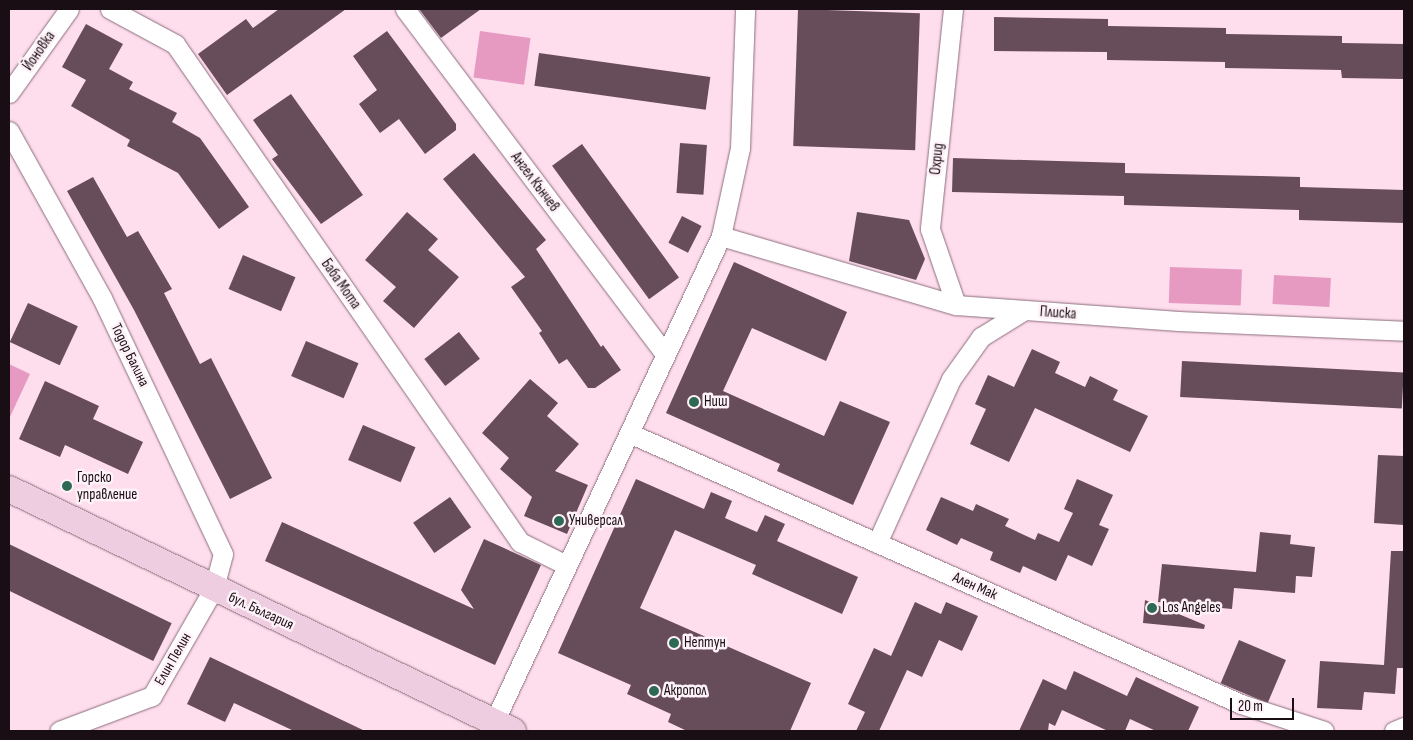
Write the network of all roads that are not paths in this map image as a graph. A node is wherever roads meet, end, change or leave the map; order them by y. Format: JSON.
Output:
{"nodes":[{"id":1,"x":69,"y":9,"type":"edge"},
{"id":2,"x":110,"y":9,"type":"edge"},
{"id":3,"x":405,"y":9,"type":"edge"},
{"id":4,"x":745,"y":9,"type":"edge"},
{"id":5,"x":953,"y":9,"type":"edge"},
{"id":6,"x":9,"y":93,"type":"edge"},
{"id":7,"x":9,"y":131,"type":"edge"},
{"id":8,"x":721,"y":236,"type":"junction"},
{"id":9,"x":956,"y":304,"type":"junction"},
{"id":10,"x":1023,"y":311,"type":"junction"},
{"id":11,"x":1404,"y":331,"type":"edge"},
{"id":12,"x":666,"y":355,"type":"junction"},
{"id":13,"x":629,"y":433,"type":"junction"},
{"id":14,"x":9,"y":489,"type":"edge"},
{"id":15,"x":877,"y":543,"type":"junction"},
{"id":16,"x":566,"y":565,"type":"junction"},
{"id":17,"x":214,"y":588,"type":"junction"},
{"id":18,"x":504,"y":727,"type":"edge"},
{"id":19,"x":1404,"y":727,"type":"edge"},
{"id":20,"x":59,"y":731,"type":"edge"},
{"id":21,"x":1324,"y":731,"type":"edge"},
{"id":22,"x":1394,"y":731,"type":"edge"}],
"edges":[{"from":1,"to":6,"type":"street","name":"Йоновка"},
{"from":2,"to":16,"type":"street","name":"Баба Мота"},
{"from":3,"to":12,"type":"street","name":"Ангел Кънчев"},
{"from":4,"to":8,"type":"street"},
{"from":5,"to":9,"type":"street","name":"Охрид"},
{"from":7,"to":17,"type":"street","name":"Тодор Балина"},
{"from":8,"to":9,"type":"street","name":"Плиска"},
{"from":8,"to":12,"type":"street"},
{"from":9,"to":10,"type":"street","name":"Плиска"},
{"from":10,"to":11,"type":"street","name":"Плиска"},
{"from":10,"to":15,"type":"street"},
{"from":12,"to":13,"type":"street"},
{"from":13,"to":15,"type":"street","name":"Ален Мак"},
{"from":13,"to":16,"type":"street"},
{"from":14,"to":17,"type":"main road","name":"бул. България"},
{"from":15,"to":21,"type":"street","name":"Ален Мак"},
{"from":16,"to":18,"type":"street"},
{"from":17,"to":18,"type":"main road","name":"бул. България"},
{"from":17,"to":20,"type":"street","name":"Елин Пелин"},
{"from":19,"to":22,"type":"street"}]}
